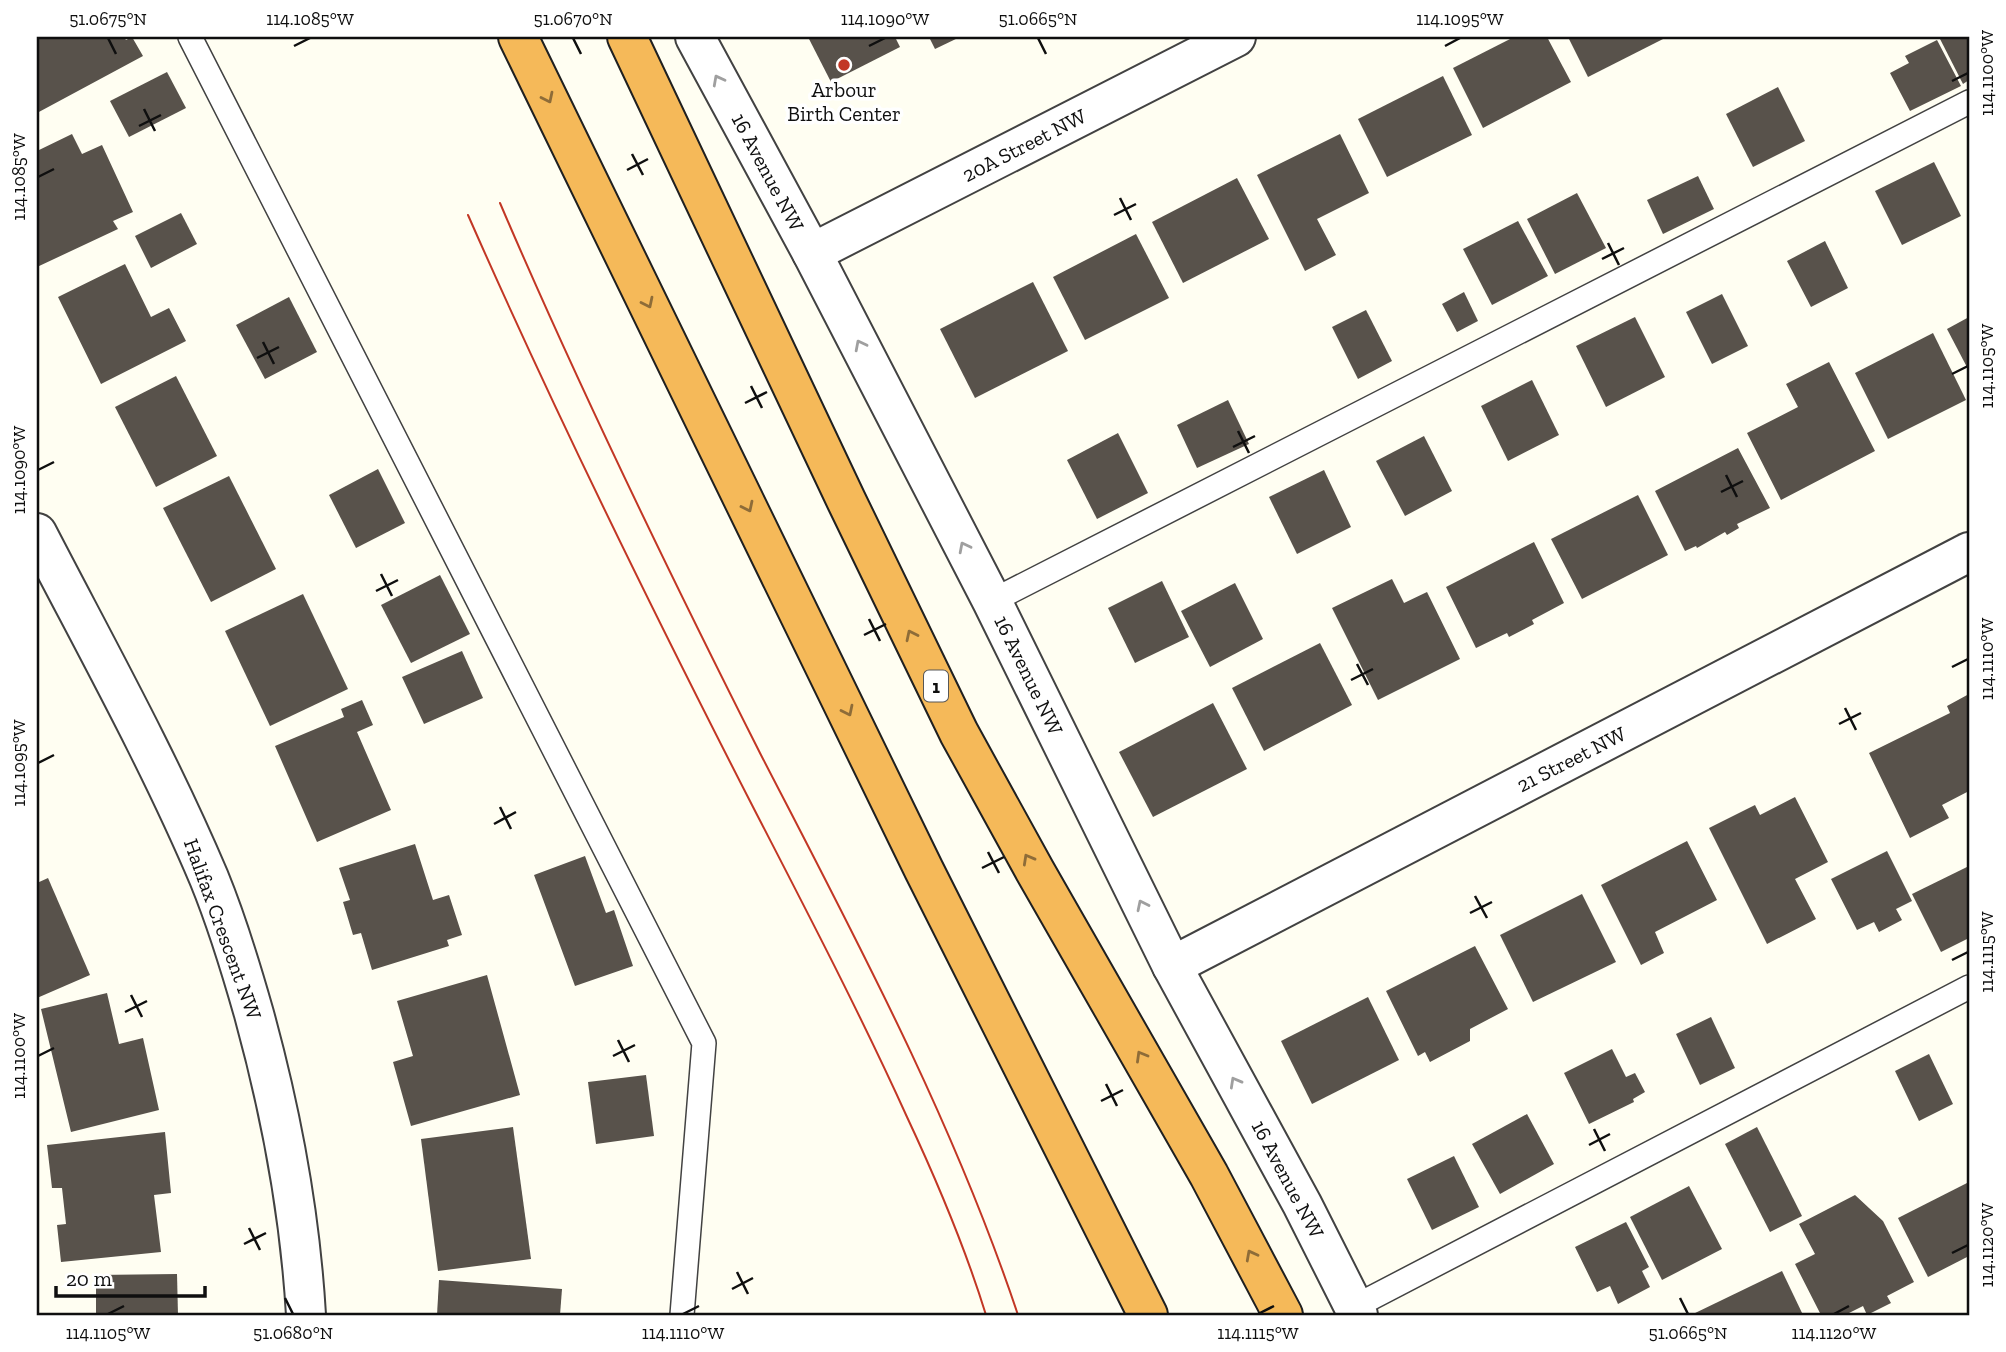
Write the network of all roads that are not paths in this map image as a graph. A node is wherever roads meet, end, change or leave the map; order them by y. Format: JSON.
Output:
{"nodes":[{"id":1,"x":190,"y":37,"type":"edge"},
{"id":2,"x":518,"y":37,"type":"edge"},
{"id":3,"x":627,"y":37,"type":"edge"},
{"id":4,"x":695,"y":37,"type":"edge"},
{"id":5,"x":1236,"y":37,"type":"edge"},
{"id":6,"x":1969,"y":102,"type":"edge"},
{"id":7,"x":812,"y":253,"type":"junction"},
{"id":8,"x":37,"y":533,"type":"edge"},
{"id":9,"x":1969,"y":552,"type":"edge"},
{"id":10,"x":992,"y":601,"type":"junction"},
{"id":11,"x":1172,"y":966,"type":"junction"},
{"id":12,"x":1969,"y":987,"type":"edge"},
{"id":13,"x":1356,"y":1311,"type":"edge"},
{"id":14,"x":306,"y":1315,"type":"edge"},
{"id":15,"x":682,"y":1315,"type":"edge"},
{"id":16,"x":1148,"y":1315,"type":"edge"},
{"id":17,"x":1283,"y":1315,"type":"edge"}],
"edges":[{"from":1,"to":15,"type":"lane"},
{"from":2,"to":16,"type":"highway","one_way":true},
{"from":17,"to":3,"type":"highway","number":"1","one_way":true},
{"from":7,"to":4,"type":"street","name":"16 Avenue NW","one_way":true},
{"from":5,"to":7,"type":"street","name":"20A Street NW"},
{"from":6,"to":10,"type":"lane"},
{"from":10,"to":7,"type":"street","name":"16 Avenue NW","one_way":true},
{"from":8,"to":14,"type":"street","name":"Halifax Crescent NW"},
{"from":9,"to":11,"type":"street","name":"21 Street NW"},
{"from":11,"to":10,"type":"street","name":"16 Avenue NW","one_way":true},
{"from":13,"to":11,"type":"street","name":"16 Avenue NW","one_way":true},
{"from":12,"to":13,"type":"lane"}]}
